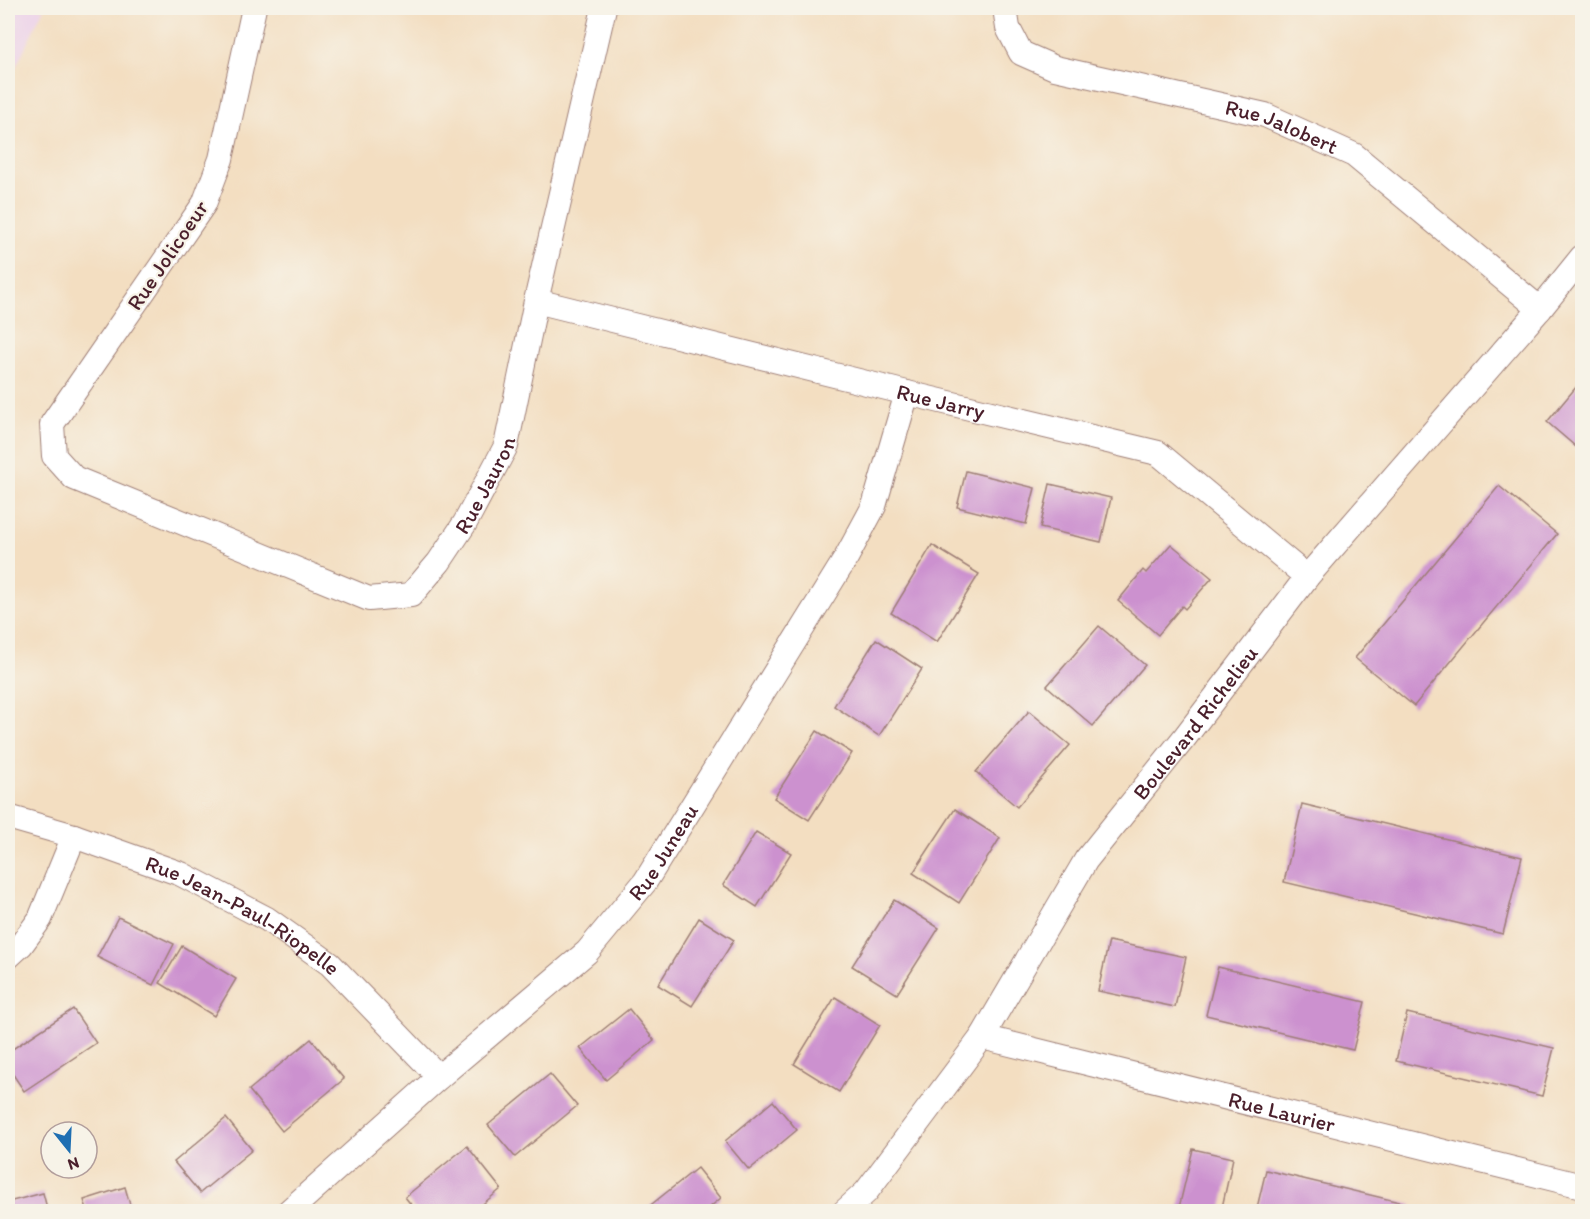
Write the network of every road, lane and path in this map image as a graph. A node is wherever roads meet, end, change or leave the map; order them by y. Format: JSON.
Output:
{"nodes":[{"id":1,"x":254,"y":8,"type":"edge"},
{"id":2,"x":604,"y":8,"type":"edge"},
{"id":3,"x":1005,"y":8,"type":"edge"},
{"id":4,"x":1582,"y":257,"type":"edge"},
{"id":5,"x":536,"y":301,"type":"junction"},
{"id":6,"x":1540,"y":309,"type":"junction"},
{"id":7,"x":907,"y":393,"type":"junction"},
{"id":8,"x":74,"y":478,"type":"joint"},
{"id":9,"x":1307,"y":577,"type":"junction"},
{"id":10,"x":8,"y":817,"type":"edge"},
{"id":11,"x":74,"y":836,"type":"junction"},
{"id":12,"x":8,"y":957,"type":"edge"},
{"id":13,"x":982,"y":1037,"type":"junction"},
{"id":14,"x":439,"y":1077,"type":"junction"},
{"id":15,"x":1582,"y":1186,"type":"edge"},
{"id":16,"x":288,"y":1212,"type":"edge"},
{"id":17,"x":844,"y":1212,"type":"edge"}],
"edges":[{"from":1,"to":8,"type":"street","name":"Rue Jolicoeur"},
{"from":2,"to":5,"type":"street","name":"Rue Jauron"},
{"from":3,"to":6,"type":"street","name":"Rue Jalobert"},
{"from":4,"to":6,"type":"street","name":"Boulevard Richelieu"},
{"from":5,"to":7,"type":"street","name":"Rue Jarry"},
{"from":5,"to":8,"type":"street","name":"Rue Jauron"},
{"from":6,"to":9,"type":"street","name":"Boulevard Richelieu"},
{"from":7,"to":9,"type":"street","name":"Rue Jarry"},
{"from":7,"to":14,"type":"street","name":"Rue Juneau"},
{"from":9,"to":13,"type":"street","name":"Boulevard Richelieu"},
{"from":10,"to":11,"type":"street","name":"Rue Jean-Paul-Riopelle"},
{"from":11,"to":12,"type":"street"},
{"from":11,"to":14,"type":"street","name":"Rue Jean-Paul-Riopelle"},
{"from":13,"to":15,"type":"street","name":"Rue Laurier"},
{"from":13,"to":17,"type":"street","name":"Boulevard Richelieu"},
{"from":14,"to":16,"type":"street","name":"Rue Juneau"}]}
